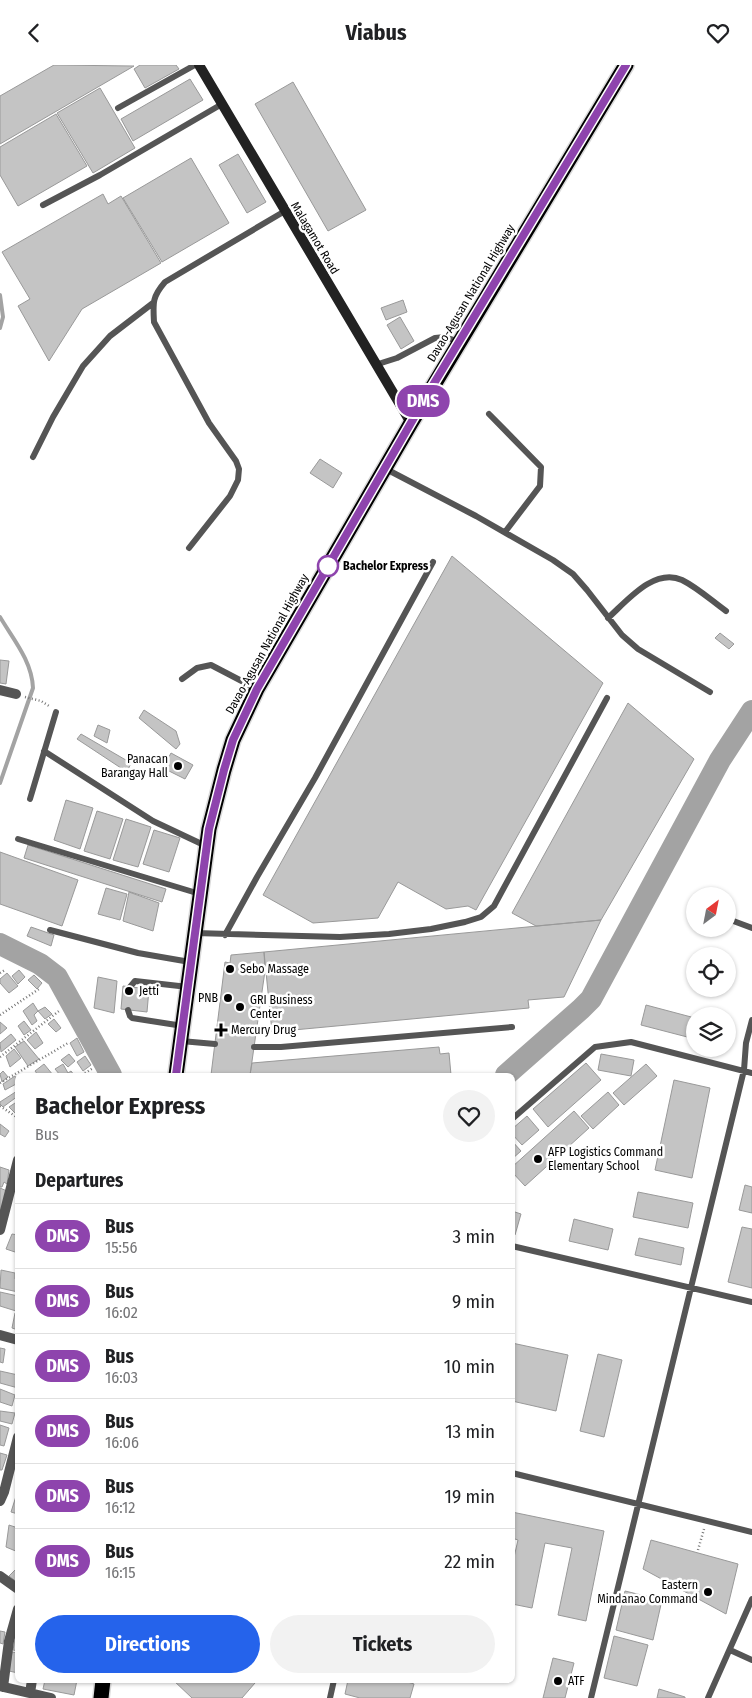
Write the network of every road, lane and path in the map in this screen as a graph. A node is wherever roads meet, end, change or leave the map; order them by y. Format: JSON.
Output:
{"nodes":[{"id":1,"x":197,"y":65,"type":"edge"},
{"id":2,"x":626,"y":65,"type":"edge"},
{"id":3,"x":222,"y":104,"type":"junction"},
{"id":4,"x":118,"y":108,"type":"dead end"},
{"id":5,"x":43,"y":205,"type":"dead end"},
{"id":6,"x":285,"y":211,"type":"junction"},
{"id":7,"x":153,"y":303,"type":"junction"},
{"id":8,"x":459,"y":341,"type":"junction"},
{"id":9,"x":375,"y":365,"type":"junction"},
{"id":10,"x":489,"y":414,"type":"dead end"},
{"id":11,"x":411,"y":423,"type":"junction"},
{"id":12,"x":32,"y":457,"type":"dead end"},
{"id":13,"x":384,"y":468,"type":"junction"},
{"id":14,"x":505,"y":532,"type":"junction"},
{"id":15,"x":189,"y":549,"type":"dead end"},
{"id":16,"x":433,"y":562,"type":"dead end"},
{"id":17,"x":726,"y":611,"type":"dead end"},
{"id":18,"x":608,"y":618,"type":"junction"},
{"id":19,"x":182,"y":679,"type":"dead end"},
{"id":20,"x":257,"y":689,"type":"junction"},
{"id":21,"x":0,"y":690,"type":"edge"},
{"id":22,"x":710,"y":692,"type":"dead end"},
{"id":23,"x":16,"y":694,"type":"dead end"},
{"id":24,"x":34,"y":699,"type":"dead end"},
{"id":25,"x":607,"y":699,"type":"dead end"},
{"id":26,"x":56,"y":712,"type":"joint"},
{"id":27,"x":44,"y":751,"type":"junction"},
{"id":28,"x":30,"y":799,"type":"dead end"},
{"id":29,"x":18,"y":839,"type":"dead end"},
{"id":30,"x":206,"y":846,"type":"junction"},
{"id":31,"x":200,"y":894,"type":"junction"},
{"id":32,"x":736,"y":922,"type":"edge"},
{"id":33,"x":752,"y":928,"type":"edge"},
{"id":34,"x":50,"y":930,"type":"dead end"},
{"id":35,"x":195,"y":933,"type":"junction"},
{"id":36,"x":225,"y":935,"type":"junction"},
{"id":37,"x":191,"y":962,"type":"junction"},
{"id":38,"x":5,"y":970,"type":"dead end"},
{"id":39,"x":0,"y":973,"type":"edge"},
{"id":40,"x":130,"y":987,"type":"dead end"},
{"id":41,"x":188,"y":987,"type":"junction"},
{"id":42,"x":39,"y":989,"type":"dead end"},
{"id":43,"x":128,"y":1010,"type":"dead end"},
{"id":44,"x":59,"y":1011,"type":"dead end"},
{"id":45,"x":0,"y":1015,"type":"edge"},
{"id":46,"x":752,"y":1020,"type":"edge"},
{"id":47,"x":512,"y":1027,"type":"dead end"},
{"id":48,"x":751,"y":1031,"type":"edge"},
{"id":49,"x":182,"y":1033,"type":"junction"},
{"id":50,"x":68,"y":1043,"type":"dead end"},
{"id":51,"x":215,"y":1044,"type":"dead end"},
{"id":52,"x":254,"y":1047,"type":"dead end"},
{"id":53,"x":0,"y":1057,"type":"edge"},
{"id":54,"x":92,"y":1068,"type":"dead end"},
{"id":55,"x":744,"y":1070,"type":"junction"},
{"id":56,"x":17,"y":1073,"type":"edge"},
{"id":57,"x":85,"y":1073,"type":"edge"},
{"id":58,"x":176,"y":1073,"type":"edge"},
{"id":59,"x":752,"y":1073,"type":"edge"},
{"id":60,"x":15,"y":1074,"type":"edge"},
{"id":61,"x":0,"y":1083,"type":"edge"},
{"id":62,"x":0,"y":1105,"type":"edge"},
{"id":63,"x":15,"y":1116,"type":"edge"},
{"id":64,"x":515,"y":1116,"type":"edge"},
{"id":65,"x":15,"y":1172,"type":"edge"},
{"id":66,"x":0,"y":1230,"type":"edge"},
{"id":67,"x":515,"y":1247,"type":"edge"},
{"id":68,"x":691,"y":1287,"type":"junction"},
{"id":69,"x":752,"y":1302,"type":"edge"},
{"id":70,"x":0,"y":1335,"type":"edge"},
{"id":71,"x":15,"y":1339,"type":"edge"},
{"id":72,"x":15,"y":1449,"type":"edge"},
{"id":73,"x":515,"y":1474,"type":"edge"},
{"id":74,"x":0,"y":1501,"type":"edge"},
{"id":75,"x":638,"y":1503,"type":"junction"},
{"id":76,"x":706,"y":1521,"type":"junction"},
{"id":77,"x":752,"y":1532,"type":"edge"},
{"id":78,"x":698,"y":1551,"type":"dead end"},
{"id":79,"x":0,"y":1576,"type":"edge"},
{"id":80,"x":15,"y":1587,"type":"edge"},
{"id":81,"x":752,"y":1599,"type":"edge"},
{"id":82,"x":15,"y":1620,"type":"edge"},
{"id":83,"x":730,"y":1650,"type":"junction"},
{"id":84,"x":752,"y":1661,"type":"edge"},
{"id":85,"x":32,"y":1683,"type":"edge"},
{"id":86,"x":103,"y":1683,"type":"edge"},
{"id":87,"x":333,"y":1683,"type":"edge"},
{"id":88,"x":1,"y":1687,"type":"edge"},
{"id":89,"x":30,"y":1693,"type":"junction"},
{"id":90,"x":51,"y":1698,"type":"edge"},
{"id":91,"x":101,"y":1698,"type":"edge"},
{"id":92,"x":330,"y":1698,"type":"edge"},
{"id":93,"x":590,"y":1698,"type":"edge"},
{"id":94,"x":708,"y":1698,"type":"edge"}],
"edges":[{"from":1,"to":3,"type":"street","name":"Malagamot Road"},
{"from":1,"to":4,"type":"lane"},
{"from":2,"to":8,"type":"highway","name":"Davao-Agusan National Highway"},
{"from":3,"to":5,"type":"lane"},
{"from":3,"to":6,"type":"street","name":"Malagamot Road"},
{"from":6,"to":7,"type":"lane"},
{"from":6,"to":9,"type":"street","name":"Malagamot Road"},
{"from":7,"to":12,"type":"lane"},
{"from":7,"to":15,"type":"lane"},
{"from":8,"to":9,"type":"lane"},
{"from":8,"to":11,"type":"highway","name":"Davao-Agusan National Highway"},
{"from":9,"to":11,"type":"street","name":"Malagamot Road"},
{"from":10,"to":14,"type":"lane"},
{"from":11,"to":13,"type":"highway","name":"Davao-Agusan National Highway"},
{"from":13,"to":14,"type":"lane"},
{"from":13,"to":20,"type":"highway","name":"Davao-Agusan National Highway"},
{"from":14,"to":18,"type":"lane"},
{"from":16,"to":36,"type":"lane"},
{"from":17,"to":18,"type":"lane"},
{"from":18,"to":22,"type":"lane"},
{"from":19,"to":20,"type":"lane"},
{"from":20,"to":30,"type":"highway","name":"Davao-Agusan National Highway"},
{"from":21,"to":23,"type":"street"},
{"from":24,"to":26,"type":"path"},
{"from":25,"to":36,"type":"lane"},
{"from":26,"to":27,"type":"lane"},
{"from":27,"to":28,"type":"lane"},
{"from":27,"to":30,"type":"lane"},
{"from":29,"to":31,"type":"lane"},
{"from":30,"to":31,"type":"highway","name":"Davao-Agusan National Highway"},
{"from":31,"to":35,"type":"highway","name":"Davao-Agusan National Highway"},
{"from":32,"to":33,"type":"lane"},
{"from":34,"to":37,"type":"lane"},
{"from":35,"to":36,"type":"lane"},
{"from":35,"to":37,"type":"highway","name":"Davao-Agusan National Highway"},
{"from":37,"to":41,"type":"highway","name":"Davao-Agusan National Highway"},
{"from":38,"to":39,"type":"path"},
{"from":40,"to":41,"type":"lane"},
{"from":41,"to":49,"type":"highway","name":"Davao-Agusan National Highway"},
{"from":42,"to":45,"type":"path"},
{"from":43,"to":49,"type":"lane"},
{"from":44,"to":53,"type":"path"},
{"from":46,"to":48,"type":"lane"},
{"from":47,"to":52,"type":"lane"},
{"from":48,"to":55,"type":"lane"},
{"from":49,"to":51,"type":"lane"},
{"from":49,"to":58,"type":"highway","name":"Davao-Agusan National Highway"},
{"from":50,"to":56,"type":"path"},
{"from":54,"to":57,"type":"path"},
{"from":55,"to":59,"type":"lane"},
{"from":55,"to":64,"type":"lane"},
{"from":55,"to":68,"type":"lane"},
{"from":60,"to":61,"type":"path"},
{"from":62,"to":63,"type":"path"},
{"from":65,"to":66,"type":"street"},
{"from":67,"to":68,"type":"lane"},
{"from":68,"to":69,"type":"lane"},
{"from":68,"to":75,"type":"lane"},
{"from":70,"to":71,"type":"street"},
{"from":72,"to":74,"type":"street"},
{"from":73,"to":75,"type":"lane"},
{"from":75,"to":76,"type":"lane"},
{"from":75,"to":93,"type":"lane"},
{"from":76,"to":77,"type":"lane"},
{"from":76,"to":78,"type":"path"},
{"from":79,"to":80,"type":"street"},
{"from":81,"to":83,"type":"lane"},
{"from":82,"to":88,"type":"street"},
{"from":83,"to":84,"type":"lane"},
{"from":83,"to":94,"type":"lane"},
{"from":85,"to":89,"type":"street"},
{"from":86,"to":91,"type":"highway"},
{"from":87,"to":92,"type":"lane"},
{"from":88,"to":89,"type":"street"},
{"from":89,"to":90,"type":"street"}]}
